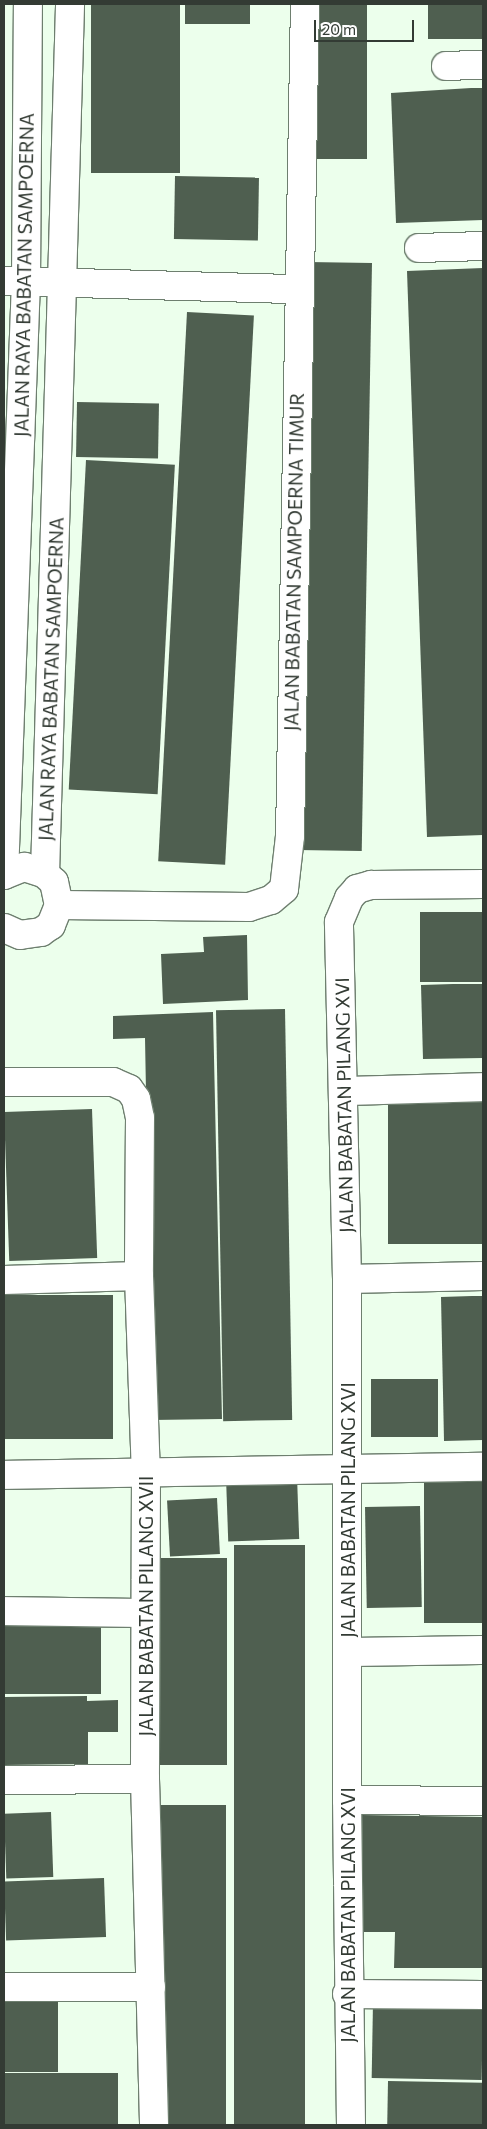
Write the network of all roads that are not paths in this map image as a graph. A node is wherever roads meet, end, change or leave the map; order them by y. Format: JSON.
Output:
{"nodes":[{"id":1,"x":28,"y":4,"type":"edge"},
{"id":2,"x":70,"y":4,"type":"edge"},
{"id":3,"x":305,"y":4,"type":"edge"},
{"id":4,"x":483,"y":65,"type":"edge"},
{"id":5,"x":446,"y":66,"type":"dead end"},
{"id":6,"x":483,"y":246,"type":"edge"},
{"id":7,"x":419,"y":248,"type":"dead end"},
{"id":8,"x":15,"y":281,"type":"edge"},
{"id":9,"x":63,"y":282,"type":"junction"},
{"id":10,"x":298,"y":289,"type":"junction"},
{"id":11,"x":45,"y":874,"type":"junction"},
{"id":12,"x":4,"y":875,"type":"edge"},
{"id":13,"x":483,"y":884,"type":"edge"},
{"id":14,"x":59,"y":905,"type":"junction"},
{"id":15,"x":5,"y":930,"type":"edge"},
{"id":16,"x":4,"y":1082,"type":"edge"},
{"id":17,"x":483,"y":1087,"type":"edge"},
{"id":18,"x":344,"y":1091,"type":"junction"},
{"id":19,"x":139,"y":1276,"type":"junction"},
{"id":20,"x":483,"y":1276,"type":"edge"},
{"id":21,"x":347,"y":1279,"type":"junction"},
{"id":22,"x":4,"y":1280,"type":"edge"},
{"id":23,"x":483,"y":1467,"type":"edge"},
{"id":24,"x":346,"y":1469,"type":"junction"},
{"id":25,"x":146,"y":1474,"type":"junction"},
{"id":26,"x":4,"y":1475,"type":"edge"},
{"id":27,"x":4,"y":1611,"type":"edge"},
{"id":28,"x":145,"y":1613,"type":"junction"},
{"id":29,"x":483,"y":1650,"type":"edge"},
{"id":30,"x":348,"y":1652,"type":"junction"},
{"id":31,"x":145,"y":1779,"type":"junction"},
{"id":32,"x":4,"y":1780,"type":"edge"},
{"id":33,"x":346,"y":1800,"type":"junction"},
{"id":34,"x":483,"y":1801,"type":"edge"},
{"id":35,"x":4,"y":1986,"type":"edge"},
{"id":36,"x":151,"y":1987,"type":"junction"},
{"id":37,"x":348,"y":1994,"type":"junction"},
{"id":38,"x":483,"y":1995,"type":"edge"},
{"id":39,"x":154,"y":2125,"type":"edge"},
{"id":40,"x":351,"y":2125,"type":"edge"}],
"edges":[{"from":1,"to":8,"type":"street","name":"JALAN RAYA BABATAN SAMPOERNA"},
{"from":2,"to":9,"type":"street","name":"JALAN RAYA BABATAN SAMPOERNA"},
{"from":3,"to":10,"type":"street","name":"JALAN BABATAN SAMPOERNA TIMUR"},
{"from":4,"to":5,"type":"street"},
{"from":6,"to":7,"type":"street"},
{"from":8,"to":9,"type":"street"},
{"from":8,"to":12,"type":"street","name":"JALAN RAYA BABATAN SAMPOERNA"},
{"from":9,"to":10,"type":"street"},
{"from":9,"to":11,"type":"street","name":"JALAN RAYA BABATAN SAMPOERNA"},
{"from":10,"to":14,"type":"street","name":"JALAN BABATAN SAMPOERNA TIMUR"},
{"from":11,"to":12,"type":"street"},
{"from":11,"to":14,"type":"street"},
{"from":13,"to":18,"type":"street","name":"JALAN BABATAN PILANG XVI"},
{"from":14,"to":15,"type":"street"},
{"from":16,"to":19,"type":"street","name":"JALAN BABATAN PILANG XVII"},
{"from":17,"to":18,"type":"street"},
{"from":18,"to":21,"type":"street","name":"JALAN BABATAN PILANG XVI"},
{"from":19,"to":22,"type":"street"},
{"from":19,"to":25,"type":"street","name":"JALAN BABATAN PILANG XVII"},
{"from":20,"to":21,"type":"street"},
{"from":21,"to":24,"type":"street","name":"JALAN BABATAN PILANG XVI"},
{"from":23,"to":24,"type":"street"},
{"from":24,"to":25,"type":"street"},
{"from":24,"to":30,"type":"street","name":"JALAN BABATAN PILANG XVI"},
{"from":25,"to":26,"type":"street"},
{"from":25,"to":28,"type":"street","name":"JALAN BABATAN PILANG XVII"},
{"from":27,"to":28,"type":"street"},
{"from":28,"to":31,"type":"street","name":"JALAN BABATAN PILANG XVII"},
{"from":29,"to":30,"type":"street"},
{"from":30,"to":33,"type":"street","name":"JALAN BABATAN PILANG XVI"},
{"from":31,"to":32,"type":"street"},
{"from":31,"to":36,"type":"street","name":"JALAN BABATAN PILANG XVII"},
{"from":33,"to":34,"type":"street"},
{"from":33,"to":37,"type":"street","name":"JALAN BABATAN PILANG XVI"},
{"from":35,"to":36,"type":"street"},
{"from":36,"to":39,"type":"street","name":"JALAN BABATAN PILANG XVII"},
{"from":37,"to":38,"type":"street"},
{"from":37,"to":40,"type":"street","name":"JALAN BABATAN PILANG XVI"}]}
